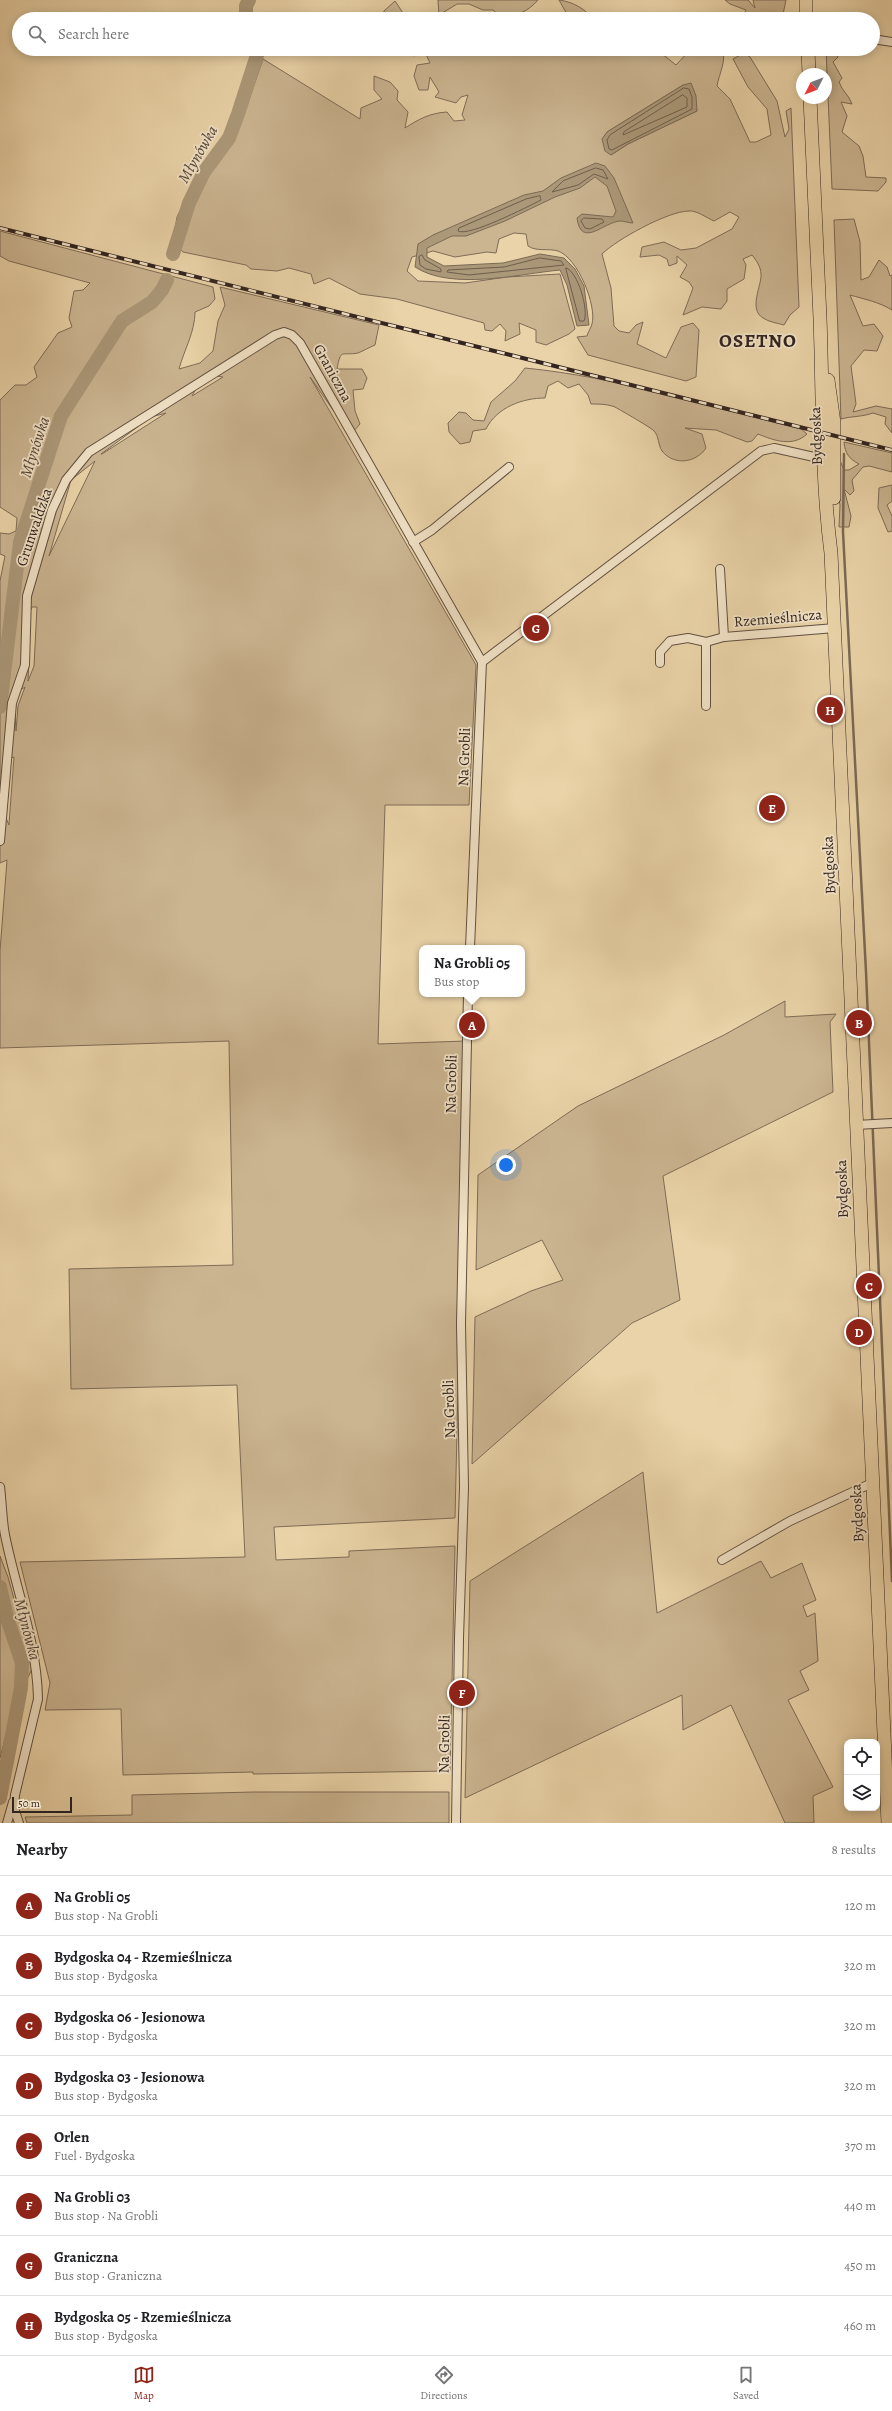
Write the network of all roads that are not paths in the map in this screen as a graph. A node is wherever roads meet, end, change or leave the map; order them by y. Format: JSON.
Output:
{"nodes":[{"id":1,"x":806,"y":0,"type":"edge"},
{"id":2,"x":806,"y":12,"type":"edge"},
{"id":3,"x":880,"y":40,"type":"edge"},
{"id":4,"x":892,"y":42,"type":"edge"},
{"id":5,"x":808,"y":56,"type":"edge"},
{"id":6,"x":809,"y":68,"type":"edge"},
{"id":7,"x":810,"y":104,"type":"edge"},
{"id":8,"x":820,"y":319,"type":"junction"},
{"id":9,"x":300,"y":343,"type":"joint"},
{"id":10,"x":823,"y":459,"type":"junction"},
{"id":11,"x":509,"y":467,"type":"dead end"},
{"id":12,"x":834,"y":474,"type":"junction"},
{"id":13,"x":412,"y":542,"type":"junction"},
{"id":14,"x":831,"y":553,"type":"junction"},
{"id":15,"x":720,"y":569,"type":"dead end"},
{"id":16,"x":834,"y":628,"type":"junction"},
{"id":17,"x":724,"y":637,"type":"junction"},
{"id":18,"x":706,"y":642,"type":"junction"},
{"id":19,"x":482,"y":662,"type":"junction"},
{"id":20,"x":660,"y":663,"type":"dead end"},
{"id":21,"x":706,"y":706,"type":"dead end"},
{"id":22,"x":0,"y":841,"type":"edge"},
{"id":23,"x":470,"y":945,"type":"edge"},
{"id":24,"x":468,"y":997,"type":"edge"},
{"id":25,"x":892,"y":1123,"type":"edge"},
{"id":26,"x":856,"y":1125,"type":"junction"},
{"id":27,"x":872,"y":1483,"type":"junction"},
{"id":28,"x":0,"y":1486,"type":"edge"},
{"id":29,"x":722,"y":1560,"type":"dead end"},
{"id":30,"x":14,"y":1795,"type":"junction"},
{"id":31,"x":7,"y":1823,"type":"edge"},
{"id":32,"x":19,"y":1823,"type":"edge"},
{"id":33,"x":456,"y":1823,"type":"edge"},
{"id":34,"x":888,"y":1823,"type":"edge"}],
"edges":[{"from":1,"to":2,"type":"main road"},
{"from":3,"to":4,"type":"street"},
{"from":5,"to":6,"type":"main road"},
{"from":7,"to":8,"type":"main road","name":"Bydgoska"},
{"from":8,"to":10,"type":"main road","name":"Bydgoska"},
{"from":8,"to":12,"type":"main road","name":"Bydgoska"},
{"from":9,"to":13,"type":"street","name":"Graniczna"},
{"from":9,"to":22,"type":"street","name":"Grunwaldzka"},
{"from":10,"to":12,"type":"street"},
{"from":10,"to":14,"type":"main road","name":"Bydgoska"},
{"from":10,"to":19,"type":"street"},
{"from":11,"to":13,"type":"street"},
{"from":12,"to":14,"type":"main road","name":"Bydgoska"},
{"from":13,"to":19,"type":"street","name":"Graniczna"},
{"from":14,"to":16,"type":"main road","name":"Bydgoska"},
{"from":15,"to":17,"type":"street","name":"Rzemieślnicza"},
{"from":16,"to":17,"type":"street","name":"Rzemieślnicza"},
{"from":16,"to":26,"type":"main road","name":"Bydgoska"},
{"from":17,"to":18,"type":"street","name":"Rzemieślnicza"},
{"from":18,"to":20,"type":"street","name":"Rzemieślnicza"},
{"from":18,"to":21,"type":"street"},
{"from":19,"to":23,"type":"street","name":"Na Grobli"},
{"from":24,"to":33,"type":"street","name":"Na Grobli"},
{"from":25,"to":26,"type":"street"},
{"from":26,"to":27,"type":"main road","name":"Bydgoska"},
{"from":27,"to":29,"type":"street"},
{"from":27,"to":34,"type":"main road","name":"Bydgoska"},
{"from":28,"to":30,"type":"street"},
{"from":30,"to":31,"type":"street"},
{"from":30,"to":32,"type":"street"}]}
